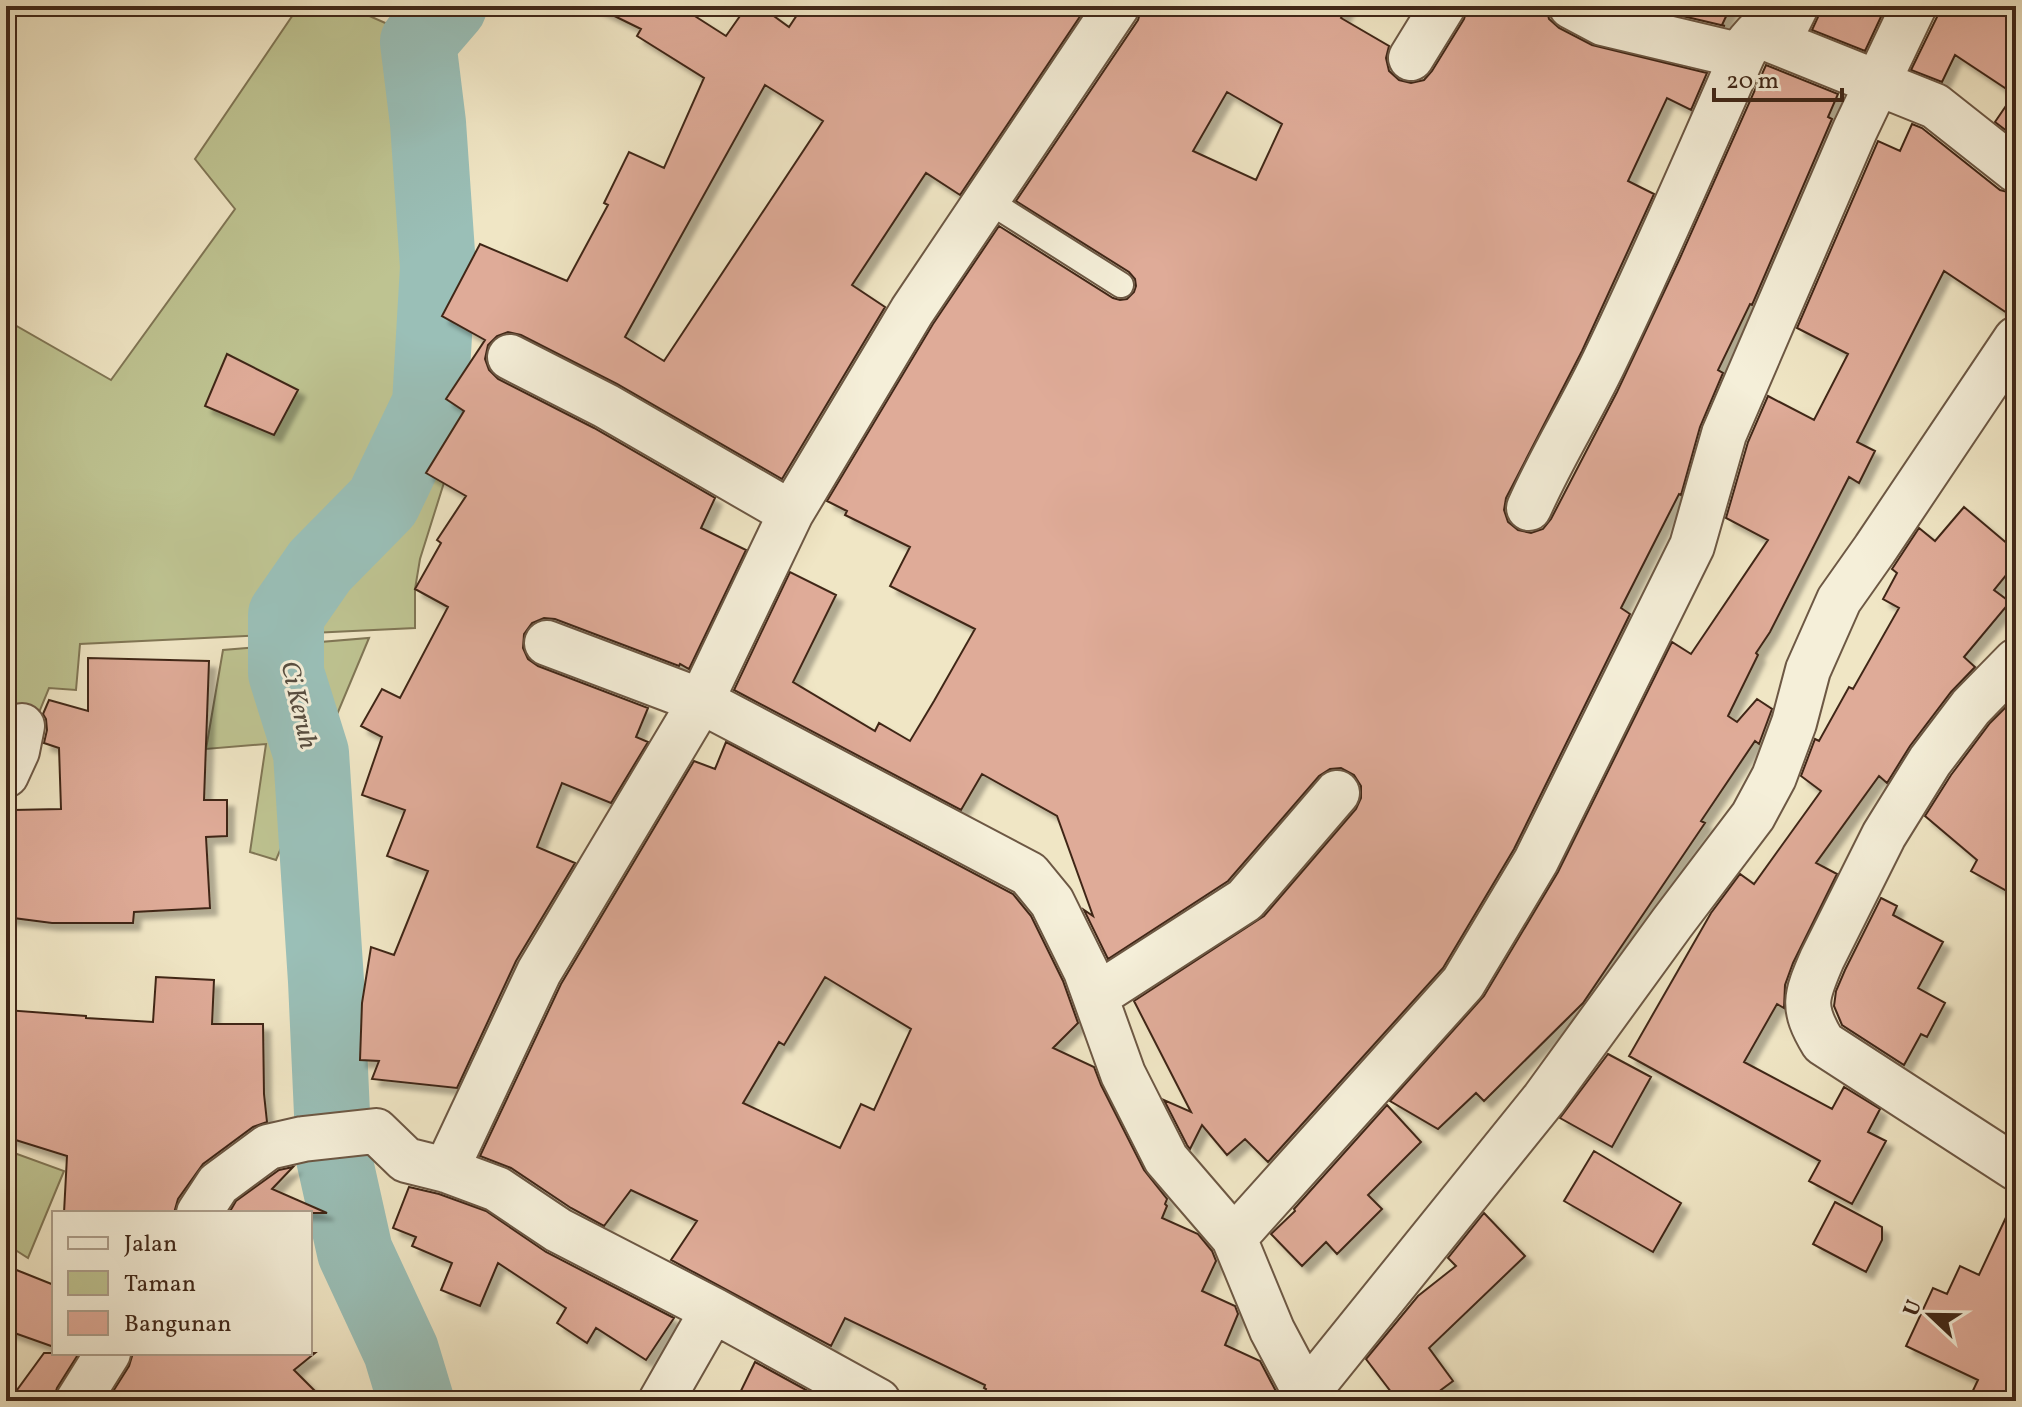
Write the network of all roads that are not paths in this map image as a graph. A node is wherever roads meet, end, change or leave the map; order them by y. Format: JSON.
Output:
{"nodes":[{"id":1,"x":1117,"y":6,"type":"edge"},
{"id":2,"x":1443,"y":6,"type":"edge"},
{"id":3,"x":1571,"y":6,"type":"edge"},
{"id":4,"x":1914,"y":6,"type":"edge"},
{"id":5,"x":1772,"y":35,"type":"edge"},
{"id":6,"x":1411,"y":58,"type":"dead end"},
{"id":7,"x":1878,"y":81,"type":"junction"},
{"id":8,"x":2016,"y":170,"type":"edge"},
{"id":9,"x":987,"y":200,"type":"junction"},
{"id":10,"x":1121,"y":285,"type":"dead end"},
{"id":11,"x":510,"y":357,"type":"dead end"},
{"id":12,"x":2009,"y":363,"type":"edge"},
{"id":13,"x":1529,"y":508,"type":"dead end"},
{"id":14,"x":791,"y":513,"type":"junction"},
{"id":15,"x":547,"y":643,"type":"dead end"},
{"id":16,"x":2016,"y":661,"type":"edge"},
{"id":17,"x":701,"y":701,"type":"junction"},
{"id":18,"x":22,"y":726,"type":"dead end"},
{"id":19,"x":6,"y":775,"type":"edge"},
{"id":20,"x":1337,"y":793,"type":"dead end"},
{"id":21,"x":1096,"y":996,"type":"junction"},
{"id":22,"x":2016,"y":1168,"type":"edge"},
{"id":23,"x":446,"y":1170,"type":"junction"},
{"id":24,"x":200,"y":1211,"type":"edge"},
{"id":25,"x":1234,"y":1238,"type":"junction"},
{"id":26,"x":713,"y":1310,"type":"junction"},
{"id":27,"x":107,"y":1355,"type":"edge"},
{"id":28,"x":1306,"y":1398,"type":"edge"},
{"id":29,"x":78,"y":1401,"type":"edge"},
{"id":30,"x":661,"y":1401,"type":"edge"},
{"id":31,"x":878,"y":1401,"type":"edge"}],
"edges":[{"from":1,"to":9,"type":"street"},
{"from":2,"to":6,"type":"street"},
{"from":3,"to":5,"type":"street"},
{"from":4,"to":7,"type":"street"},
{"from":5,"to":7,"type":"street"},
{"from":5,"to":13,"type":"street"},
{"from":7,"to":8,"type":"street"},
{"from":7,"to":25,"type":"street"},
{"from":9,"to":10,"type":"lane"},
{"from":9,"to":14,"type":"street"},
{"from":11,"to":14,"type":"street"},
{"from":12,"to":28,"type":"street"},
{"from":14,"to":17,"type":"street"},
{"from":15,"to":17,"type":"street"},
{"from":16,"to":22,"type":"street"},
{"from":17,"to":21,"type":"street"},
{"from":17,"to":23,"type":"street"},
{"from":18,"to":19,"type":"street"},
{"from":20,"to":21,"type":"street"},
{"from":21,"to":25,"type":"street"},
{"from":23,"to":24,"type":"street"},
{"from":23,"to":26,"type":"street"},
{"from":25,"to":28,"type":"street"},
{"from":26,"to":30,"type":"street"},
{"from":26,"to":31,"type":"street"},
{"from":27,"to":29,"type":"street"}]}
